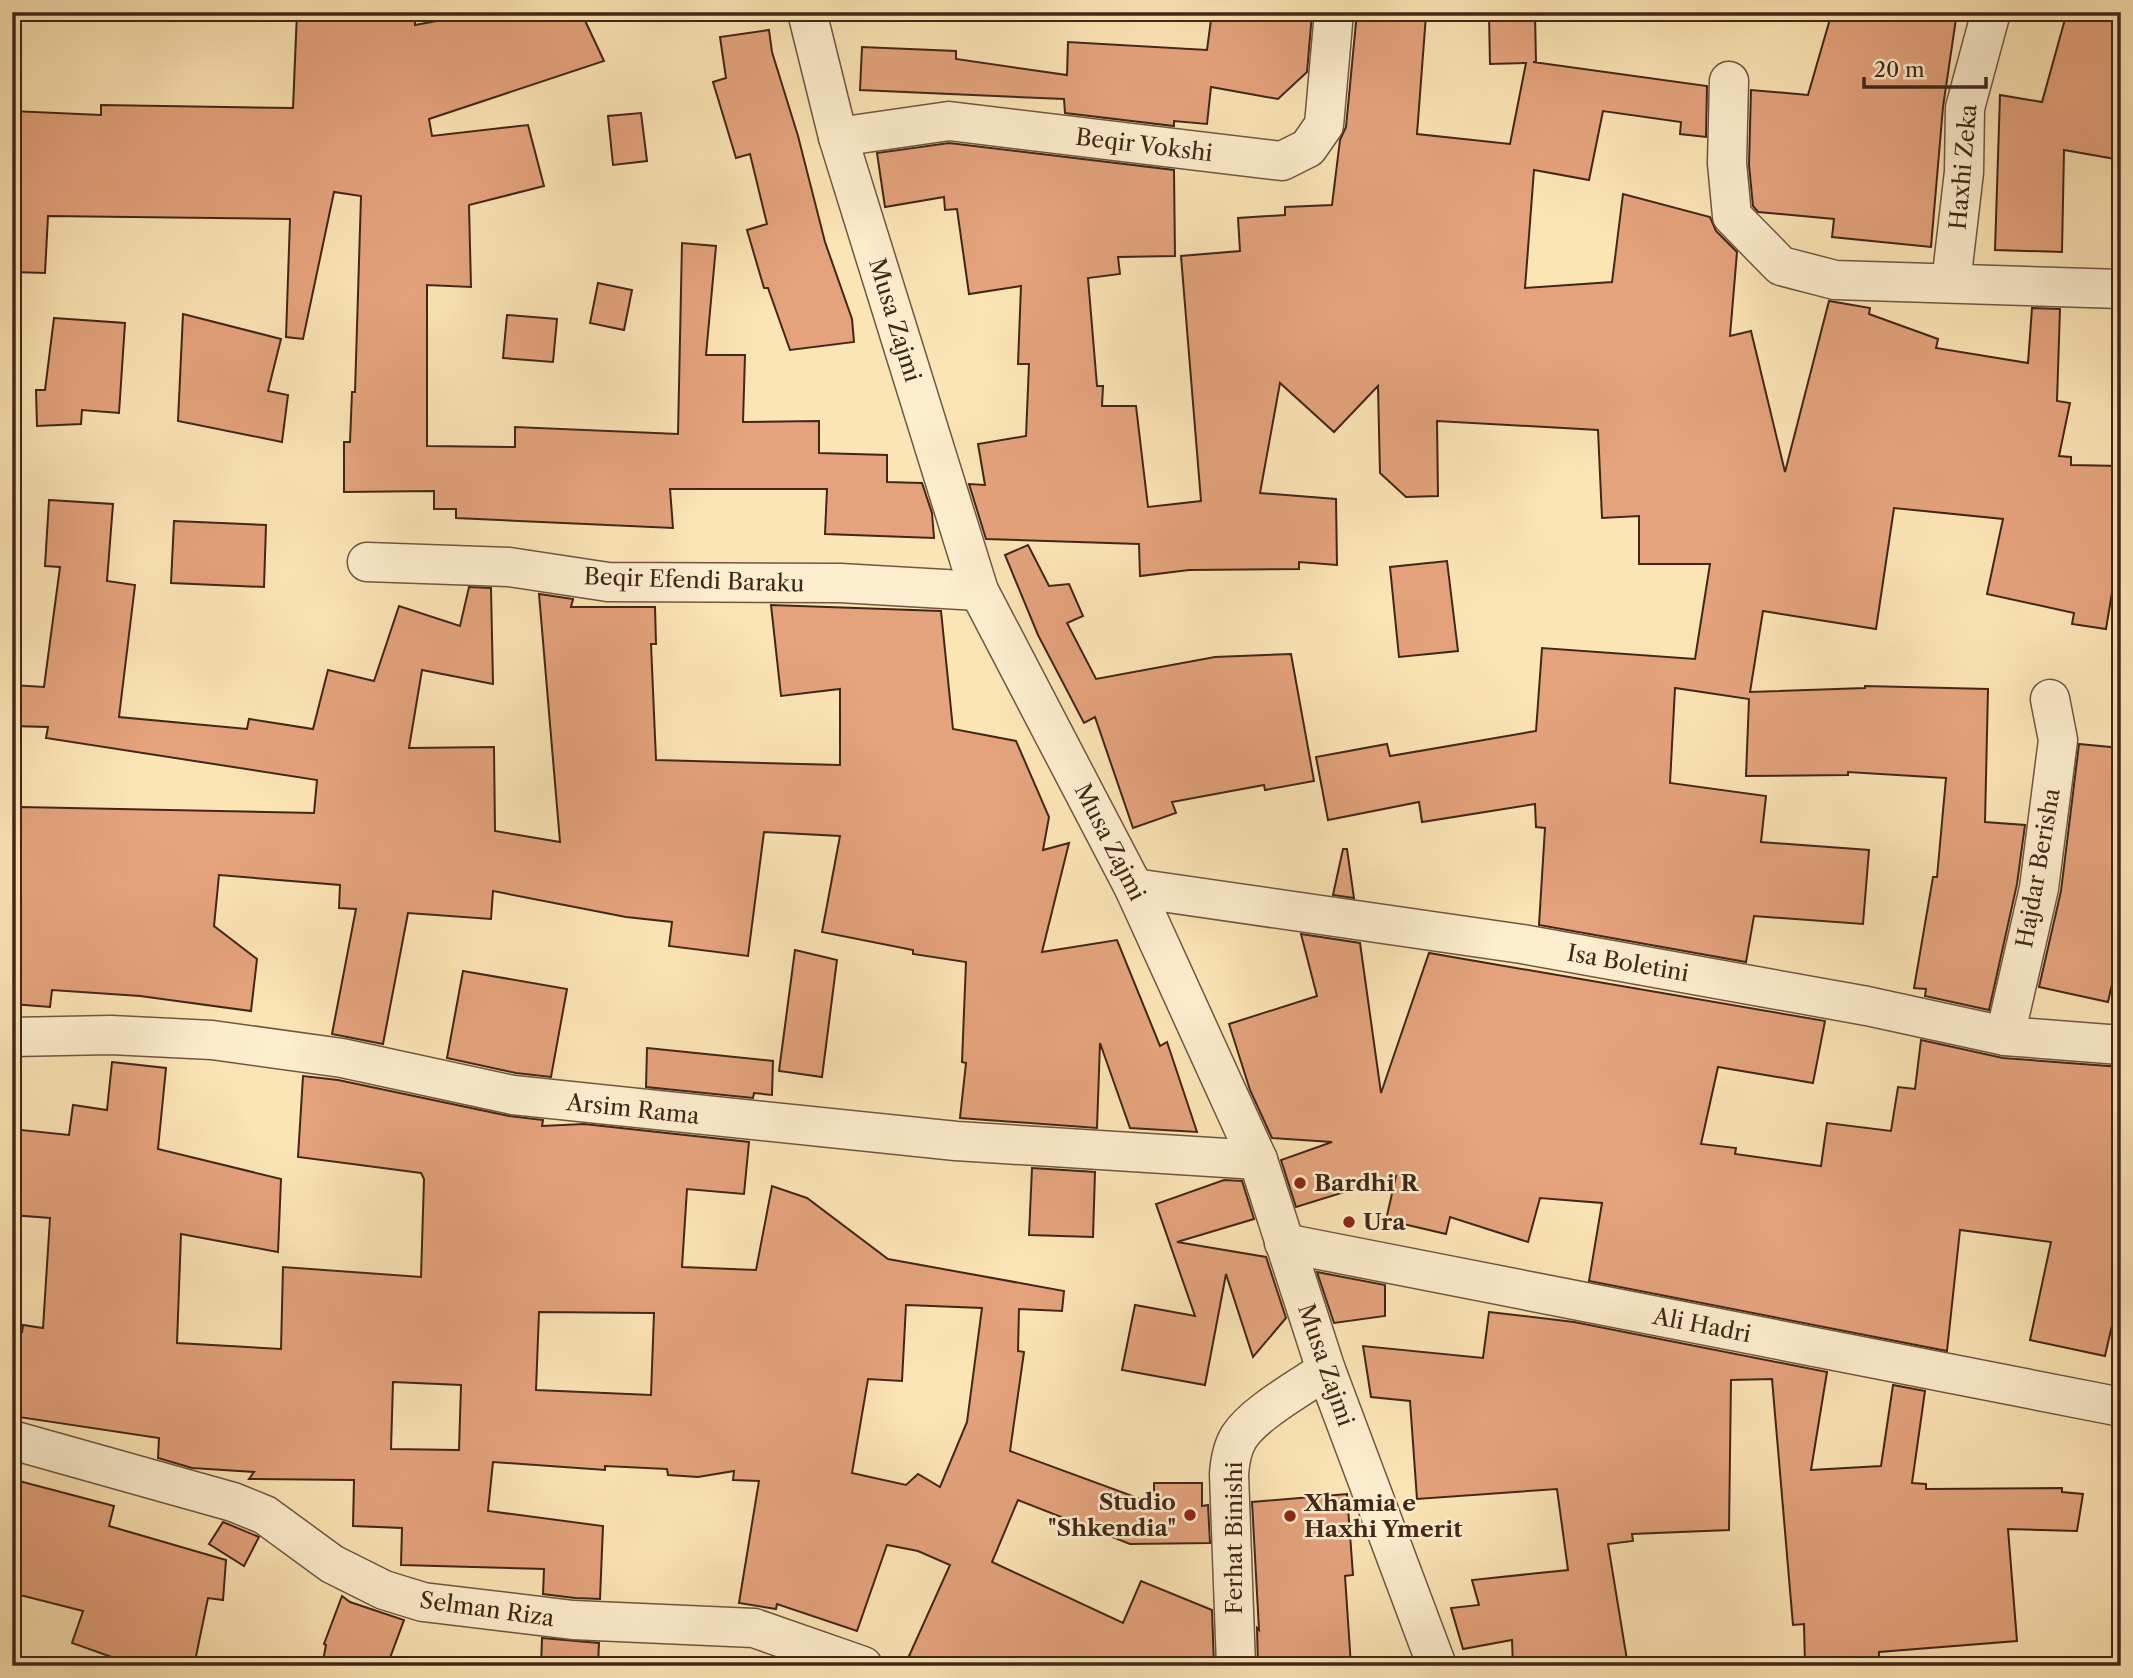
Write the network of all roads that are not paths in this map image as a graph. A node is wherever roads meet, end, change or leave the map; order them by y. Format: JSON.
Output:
{"nodes":[{"id":1,"x":807,"y":12,"type":"edge"},
{"id":2,"x":1334,"y":12,"type":"edge"},
{"id":3,"x":1991,"y":12,"type":"edge"},
{"id":4,"x":1729,"y":81,"type":"dead end"},
{"id":5,"x":838,"y":137,"type":"junction"},
{"id":6,"x":1951,"y":283,"type":"junction"},
{"id":7,"x":2121,"y":289,"type":"edge"},
{"id":8,"x":368,"y":562,"type":"dead end"},
{"id":9,"x":979,"y":591,"type":"junction"},
{"id":10,"x":2050,"y":699,"type":"dead end"},
{"id":11,"x":1134,"y":888,"type":"junction"},
{"id":12,"x":2005,"y":1036,"type":"junction"},
{"id":13,"x":12,"y":1037,"type":"edge"},
{"id":14,"x":2121,"y":1045,"type":"edge"},
{"id":15,"x":1258,"y":1160,"type":"junction"},
{"id":16,"x":1284,"y":1243,"type":"junction"},
{"id":17,"x":1326,"y":1370,"type":"junction"},
{"id":18,"x":2121,"y":1407,"type":"edge"},
{"id":19,"x":12,"y":1440,"type":"edge"},
{"id":20,"x":863,"y":1666,"type":"edge"},
{"id":21,"x":1236,"y":1666,"type":"edge"},
{"id":22,"x":1437,"y":1666,"type":"edge"}],
"edges":[{"from":1,"to":5,"type":"street","name":"Musa Zajmi"},
{"from":2,"to":5,"type":"street","name":"Beqir Vokshi"},
{"from":3,"to":6,"type":"street","name":"Haxhi Zeka"},
{"from":4,"to":6,"type":"street"},
{"from":5,"to":9,"type":"street","name":"Musa Zajmi"},
{"from":6,"to":7,"type":"street"},
{"from":8,"to":9,"type":"street","name":"Beqir Efendi Baraku"},
{"from":9,"to":11,"type":"street","name":"Musa Zajmi"},
{"from":10,"to":12,"type":"street","name":"Hajdar Berisha"},
{"from":11,"to":12,"type":"street","name":"Isa Boletini"},
{"from":11,"to":15,"type":"street","name":"Musa Zajmi"},
{"from":12,"to":14,"type":"street","name":"Isa Boletini"},
{"from":13,"to":15,"type":"street","name":"Arsim Rama"},
{"from":15,"to":16,"type":"street","name":"Musa Zajmi"},
{"from":16,"to":17,"type":"street","name":"Musa Zajmi"},
{"from":16,"to":18,"type":"street","name":"Ali Hadri"},
{"from":17,"to":21,"type":"street","name":"Ferhat Binishi"},
{"from":17,"to":22,"type":"street","name":"Musa Zajmi"},
{"from":19,"to":20,"type":"street","name":"Selman Riza"}]}
